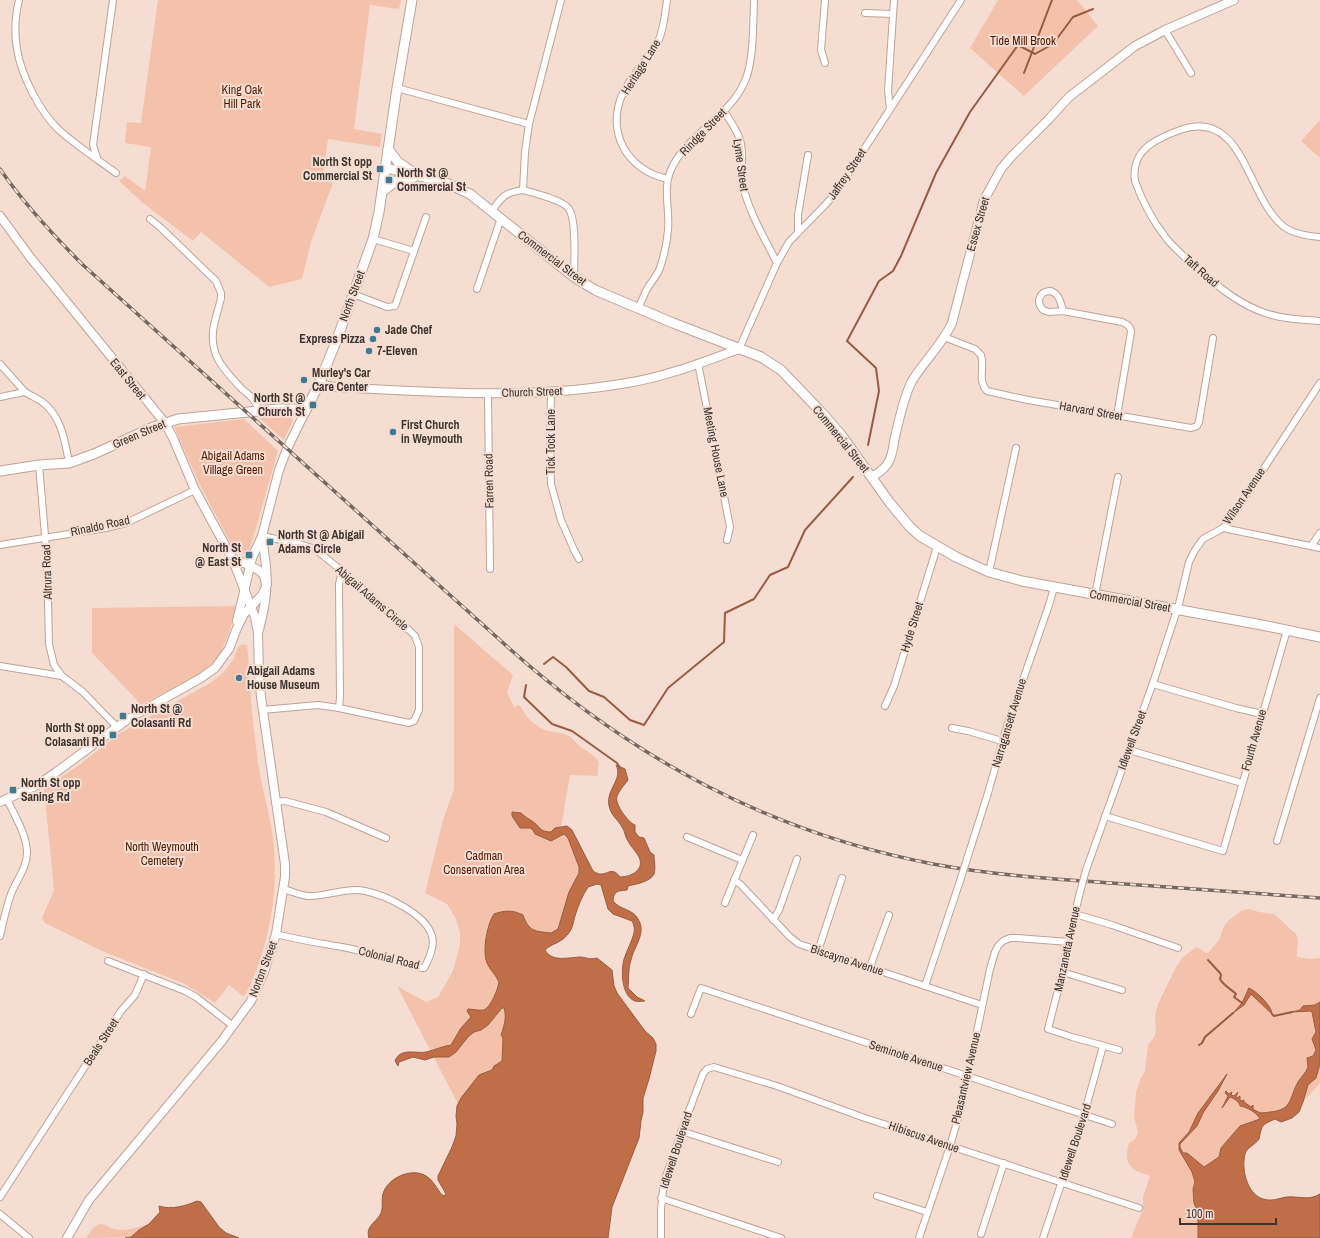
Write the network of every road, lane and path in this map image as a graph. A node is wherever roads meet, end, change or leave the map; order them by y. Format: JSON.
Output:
{"nodes":[{"id":1,"x":18,"y":0,"type":"edge"},
{"id":2,"x":113,"y":0,"type":"edge"},
{"id":3,"x":412,"y":0,"type":"edge"},
{"id":4,"x":561,"y":0,"type":"edge"},
{"id":5,"x":667,"y":0,"type":"edge"},
{"id":6,"x":754,"y":0,"type":"edge"},
{"id":7,"x":825,"y":0,"type":"edge"},
{"id":8,"x":894,"y":0,"type":"edge"},
{"id":9,"x":961,"y":0,"type":"edge"},
{"id":10,"x":1234,"y":0,"type":"edge"},
{"id":11,"x":865,"y":13,"type":"dead end"},
{"id":12,"x":893,"y":14,"type":"junction"},
{"id":13,"x":1165,"y":30,"type":"junction"},
{"id":14,"x":825,"y":64,"type":"dead end"},
{"id":15,"x":1191,"y":73,"type":"dead end"},
{"id":16,"x":397,"y":88,"type":"junction"},
{"id":17,"x":890,"y":109,"type":"junction"},
{"id":18,"x":724,"y":111,"type":"junction"},
{"id":19,"x":529,"y":124,"type":"junction"},
{"id":20,"x":388,"y":149,"type":"junction"},
{"id":21,"x":808,"y":155,"type":"dead end"},
{"id":22,"x":97,"y":160,"type":"junction"},
{"id":23,"x":386,"y":166,"type":"junction"},
{"id":24,"x":116,"y":173,"type":"dead end"},
{"id":25,"x":417,"y":176,"type":"junction"},
{"id":26,"x":668,"y":179,"type":"junction"},
{"id":27,"x":523,"y":190,"type":"junction"},
{"id":28,"x":382,"y":192,"type":"junction"},
{"id":29,"x":492,"y":211,"type":"junction"},
{"id":30,"x":0,"y":216,"type":"edge"},
{"id":31,"x":426,"y":217,"type":"dead end"},
{"id":32,"x":501,"y":218,"type":"junction"},
{"id":33,"x":150,"y":219,"type":"dead end"},
{"id":34,"x":798,"y":232,"type":"junction"},
{"id":35,"x":1320,"y":237,"type":"edge"},
{"id":36,"x":373,"y":239,"type":"junction"},
{"id":37,"x":414,"y":251,"type":"junction"},
{"id":38,"x":777,"y":263,"type":"junction"},
{"id":39,"x":574,"y":277,"type":"junction"},
{"id":40,"x":477,"y":289,"type":"dead end"},
{"id":41,"x":353,"y":294,"type":"junction"},
{"id":42,"x":638,"y":309,"type":"junction"},
{"id":43,"x":1063,"y":311,"type":"dead end"},
{"id":44,"x":1320,"y":321,"type":"edge"},
{"id":45,"x":944,"y":337,"type":"junction"},
{"id":46,"x":1213,"y":338,"type":"dead end"},
{"id":47,"x":740,"y":349,"type":"junction"},
{"id":48,"x":698,"y":363,"type":"junction"},
{"id":49,"x":0,"y":364,"type":"edge"},
{"id":50,"x":1320,"y":383,"type":"edge"},
{"id":51,"x":319,"y":384,"type":"junction"},
{"id":52,"x":25,"y":392,"type":"junction"},
{"id":53,"x":551,"y":392,"type":"junction"},
{"id":54,"x":488,"y":394,"type":"junction"},
{"id":55,"x":0,"y":397,"type":"edge"},
{"id":56,"x":258,"y":410,"type":"junction"},
{"id":57,"x":305,"y":412,"type":"junction"},
{"id":58,"x":1117,"y":416,"type":"junction"},
{"id":59,"x":165,"y":423,"type":"junction"},
{"id":60,"x":1016,"y":448,"type":"dead end"},
{"id":61,"x":69,"y":463,"type":"junction"},
{"id":62,"x":39,"y":465,"type":"junction"},
{"id":63,"x":0,"y":471,"type":"edge"},
{"id":64,"x":1118,"y":477,"type":"dead end"},
{"id":65,"x":872,"y":478,"type":"junction"},
{"id":66,"x":195,"y":490,"type":"junction"},
{"id":67,"x":1223,"y":528,"type":"junction"},
{"id":68,"x":1320,"y":533,"type":"edge"},
{"id":69,"x":262,"y":536,"type":"junction"},
{"id":70,"x":45,"y":538,"type":"junction"},
{"id":71,"x":727,"y":540,"type":"dead end"},
{"id":72,"x":0,"y":545,"type":"edge"},
{"id":73,"x":1311,"y":546,"type":"junction"},
{"id":74,"x":937,"y":547,"type":"junction"},
{"id":75,"x":1320,"y":548,"type":"edge"},
{"id":76,"x":232,"y":558,"type":"junction"},
{"id":77,"x":580,"y":559,"type":"dead end"},
{"id":78,"x":250,"y":566,"type":"junction"},
{"id":79,"x":490,"y":569,"type":"dead end"},
{"id":80,"x":342,"y":571,"type":"junction"},
{"id":81,"x":989,"y":572,"type":"junction"},
{"id":82,"x":266,"y":585,"type":"junction"},
{"id":83,"x":1054,"y":587,"type":"junction"},
{"id":84,"x":244,"y":591,"type":"junction"},
{"id":85,"x":1095,"y":595,"type":"junction"},
{"id":86,"x":251,"y":606,"type":"junction"},
{"id":87,"x":1177,"y":609,"type":"junction"},
{"id":88,"x":1287,"y":630,"type":"junction"},
{"id":89,"x":234,"y":636,"type":"junction"},
{"id":90,"x":1320,"y":637,"type":"edge"},
{"id":91,"x":258,"y":639,"type":"junction"},
{"id":92,"x":0,"y":666,"type":"edge"},
{"id":93,"x":62,"y":676,"type":"junction"},
{"id":94,"x":1153,"y":684,"type":"junction"},
{"id":95,"x":1320,"y":698,"type":"edge"},
{"id":96,"x":886,"y":706,"type":"dead end"},
{"id":97,"x":339,"y":708,"type":"junction"},
{"id":98,"x":262,"y":710,"type":"junction"},
{"id":99,"x":1262,"y":714,"type":"junction"},
{"id":100,"x":117,"y":727,"type":"junction"},
{"id":101,"x":952,"y":728,"type":"dead end"},
{"id":102,"x":1002,"y":742,"type":"junction"},
{"id":103,"x":1129,"y":750,"type":"junction"},
{"id":104,"x":1242,"y":783,"type":"junction"},
{"id":105,"x":4,"y":801,"type":"edge"},
{"id":106,"x":275,"y":802,"type":"junction"},
{"id":107,"x":1105,"y":816,"type":"junction"},
{"id":108,"x":753,"y":835,"type":"dead end"},
{"id":109,"x":687,"y":836,"type":"dead end"},
{"id":110,"x":386,"y":838,"type":"dead end"},
{"id":111,"x":1277,"y":841,"type":"dead end"},
{"id":112,"x":796,"y":859,"type":"dead end"},
{"id":113,"x":742,"y":860,"type":"junction"},
{"id":114,"x":1086,"y":870,"type":"joint"},
{"id":115,"x":842,"y":878,"type":"dead end"},
{"id":116,"x":734,"y":880,"type":"junction"},
{"id":117,"x":283,"y":889,"type":"junction"},
{"id":118,"x":725,"y":903,"type":"dead end"},
{"id":119,"x":889,"y":914,"type":"dead end"},
{"id":120,"x":1075,"y":914,"type":"junction"},
{"id":121,"x":773,"y":920,"type":"junction"},
{"id":122,"x":276,"y":934,"type":"junction"},
{"id":123,"x":0,"y":936,"type":"edge"},
{"id":124,"x":1069,"y":942,"type":"junction"},
{"id":125,"x":1178,"y":948,"type":"dead end"},
{"id":126,"x":818,"y":951,"type":"junction"},
{"id":127,"x":108,"y":961,"type":"dead end"},
{"id":128,"x":870,"y":967,"type":"junction"},
{"id":129,"x":1062,"y":972,"type":"junction"},
{"id":130,"x":144,"y":974,"type":"junction"},
{"id":131,"x":925,"y":986,"type":"junction"},
{"id":132,"x":1122,"y":990,"type":"dead end"},
{"id":133,"x":982,"y":1005,"type":"junction"},
{"id":134,"x":691,"y":1014,"type":"dead end"},
{"id":135,"x":233,"y":1026,"type":"junction"},
{"id":136,"x":1103,"y":1046,"type":"junction"},
{"id":137,"x":1119,"y":1050,"type":"dead end"},
{"id":138,"x":709,"y":1068,"type":"joint"},
{"id":139,"x":968,"y":1076,"type":"junction"},
{"id":140,"x":1084,"y":1115,"type":"junction"},
{"id":141,"x":1112,"y":1124,"type":"dead end"},
{"id":142,"x":681,"y":1131,"type":"junction"},
{"id":143,"x":950,"y":1146,"type":"junction"},
{"id":144,"x":778,"y":1162,"type":"dead end"},
{"id":145,"x":1004,"y":1163,"type":"junction"},
{"id":146,"x":1062,"y":1183,"type":"junction"},
{"id":147,"x":877,"y":1196,"type":"dead end"},
{"id":148,"x":0,"y":1197,"type":"edge"},
{"id":149,"x":661,"y":1198,"type":"junction"},
{"id":150,"x":1139,"y":1208,"type":"dead end"},
{"id":151,"x":927,"y":1212,"type":"junction"},
{"id":152,"x":0,"y":1214,"type":"edge"},
{"id":153,"x":981,"y":1234,"type":"dead end"},
{"id":154,"x":29,"y":1238,"type":"edge"},
{"id":155,"x":67,"y":1238,"type":"edge"},
{"id":156,"x":661,"y":1238,"type":"edge"},
{"id":157,"x":782,"y":1238,"type":"edge"},
{"id":158,"x":918,"y":1238,"type":"edge"},
{"id":159,"x":1043,"y":1238,"type":"edge"}],
"edges":[{"from":1,"to":22,"type":"street"},
{"from":2,"to":22,"type":"street"},
{"from":3,"to":16,"type":"main road"},
{"from":4,"to":19,"type":"street"},
{"from":5,"to":26,"type":"street","name":"Heritage Lane"},
{"from":6,"to":18,"type":"street","name":"Rindge Street"},
{"from":7,"to":14,"type":"street"},
{"from":8,"to":12,"type":"street"},
{"from":9,"to":17,"type":"street","name":"Jaffrey Street"},
{"from":10,"to":13,"type":"street","name":"Essex Street"},
{"from":11,"to":12,"type":"street"},
{"from":12,"to":17,"type":"street"},
{"from":13,"to":15,"type":"street"},
{"from":13,"to":45,"type":"street","name":"Essex Street"},
{"from":16,"to":19,"type":"street"},
{"from":16,"to":20,"type":"main road"},
{"from":17,"to":34,"type":"street","name":"Jaffrey Street"},
{"from":18,"to":26,"type":"street","name":"Rindge Street"},
{"from":18,"to":38,"type":"street","name":"Lyme Street"},
{"from":19,"to":27,"type":"street"},
{"from":20,"to":23,"type":"main road"},
{"from":20,"to":25,"type":"main road"},
{"from":21,"to":34,"type":"street"},
{"from":22,"to":24,"type":"street"},
{"from":23,"to":25,"type":"main road","name":"Commercial Street"},
{"from":23,"to":28,"type":"main road","name":"North Street"},
{"from":25,"to":28,"type":"main road"},
{"from":25,"to":29,"type":"main road","name":"Commercial Street"},
{"from":26,"to":42,"type":"street","name":"Rindge Street"},
{"from":27,"to":29,"type":"street"},
{"from":27,"to":39,"type":"street"},
{"from":28,"to":36,"type":"main road","name":"North Street"},
{"from":29,"to":32,"type":"main road","name":"Commercial Street"},
{"from":30,"to":59,"type":"street","name":"East Street"},
{"from":31,"to":37,"type":"street"},
{"from":32,"to":39,"type":"main road","name":"Commercial Street"},
{"from":32,"to":40,"type":"street"},
{"from":33,"to":56,"type":"street"},
{"from":34,"to":38,"type":"street","name":"Jaffrey Street"},
{"from":35,"to":44,"type":"street","name":"Taft Road"},
{"from":36,"to":37,"type":"street"},
{"from":36,"to":41,"type":"main road","name":"North Street"},
{"from":37,"to":41,"type":"street"},
{"from":38,"to":47,"type":"street","name":"Jaffrey Street"},
{"from":39,"to":42,"type":"main road","name":"Commercial Street"},
{"from":41,"to":51,"type":"main road","name":"North Street"},
{"from":42,"to":47,"type":"main road","name":"Commercial Street"},
{"from":43,"to":58,"type":"street"},
{"from":45,"to":58,"type":"street","name":"Harvard Street"},
{"from":45,"to":65,"type":"street","name":"Essex Street"},
{"from":46,"to":58,"type":"street","name":"Harvard Street"},
{"from":47,"to":48,"type":"street","name":"Church Street"},
{"from":47,"to":65,"type":"main road","name":"Commercial Street"},
{"from":48,"to":53,"type":"street","name":"Church Street"},
{"from":48,"to":71,"type":"street","name":"Meeting House Lane"},
{"from":49,"to":52,"type":"street"},
{"from":50,"to":67,"type":"street","name":"Wilson Avenue"},
{"from":51,"to":54,"type":"street","name":"Church Street"},
{"from":51,"to":57,"type":"main road","name":"North Street"},
{"from":52,"to":55,"type":"street"},
{"from":52,"to":61,"type":"street"},
{"from":53,"to":54,"type":"street","name":"Church Street"},
{"from":53,"to":77,"type":"street","name":"Tick Tock Lane"},
{"from":54,"to":79,"type":"street","name":"Farren Road"},
{"from":56,"to":57,"type":"main road","name":"Green Street"},
{"from":56,"to":59,"type":"main road","name":"Green Street"},
{"from":57,"to":69,"type":"street","name":"North Street"},
{"from":59,"to":61,"type":"main road","name":"Green Street"},
{"from":59,"to":66,"type":"street","name":"East Street"},
{"from":60,"to":81,"type":"street"},
{"from":61,"to":62,"type":"main road","name":"Green Street"},
{"from":62,"to":63,"type":"main road","name":"Green Street"},
{"from":62,"to":70,"type":"street","name":"Altrura Road"},
{"from":64,"to":85,"type":"street"},
{"from":65,"to":74,"type":"main road","name":"Commercial Street"},
{"from":66,"to":70,"type":"street","name":"Rinaldo Road"},
{"from":66,"to":76,"type":"street","name":"East Street"},
{"from":67,"to":73,"type":"street"},
{"from":67,"to":87,"type":"street","name":"Wilson Avenue"},
{"from":68,"to":73,"type":"street"},
{"from":69,"to":78,"type":"street","name":"North Street"},
{"from":69,"to":80,"type":"street","name":"Abigail Adams Circle"},
{"from":69,"to":82,"type":"street","name":"North Street"},
{"from":70,"to":72,"type":"street","name":"Rinaldo Road"},
{"from":70,"to":93,"type":"street","name":"Altrura Road"},
{"from":73,"to":75,"type":"street"},
{"from":74,"to":81,"type":"main road","name":"Commercial Street"},
{"from":74,"to":96,"type":"street","name":"Hyde Street"},
{"from":76,"to":78,"type":"street"},
{"from":76,"to":84,"type":"street","name":"East Street"},
{"from":78,"to":82,"type":"street"},
{"from":78,"to":84,"type":"street","name":"North Street"},
{"from":80,"to":97,"type":"street"},
{"from":80,"to":97,"type":"street","name":"Abigail Adams Circle"},
{"from":81,"to":83,"type":"main road","name":"Commercial Street"},
{"from":82,"to":86,"type":"street","name":"North Street"},
{"from":82,"to":91,"type":"street","name":"Norton Street"},
{"from":83,"to":85,"type":"main road","name":"Commercial Street"},
{"from":83,"to":102,"type":"street","name":"Narragansett Avenue"},
{"from":84,"to":86,"type":"street","name":"Norton Street"},
{"from":84,"to":89,"type":"street","name":"North Street"},
{"from":85,"to":87,"type":"main road","name":"Commercial Street"},
{"from":86,"to":89,"type":"street","name":"North Street"},
{"from":86,"to":91,"type":"street","name":"Norton Street"},
{"from":87,"to":88,"type":"main road","name":"Commercial Street"},
{"from":87,"to":94,"type":"street","name":"Idlewell Street"},
{"from":88,"to":90,"type":"main road","name":"Commercial Street"},
{"from":88,"to":99,"type":"street","name":"Fourth Avenue"},
{"from":89,"to":100,"type":"street","name":"North Street"},
{"from":91,"to":98,"type":"street","name":"Norton Street"},
{"from":92,"to":93,"type":"street"},
{"from":93,"to":100,"type":"street"},
{"from":94,"to":99,"type":"street"},
{"from":94,"to":103,"type":"street","name":"Idlewell Street"},
{"from":95,"to":111,"type":"street"},
{"from":97,"to":98,"type":"street","name":"Abigail Adams Circle"},
{"from":98,"to":106,"type":"street","name":"Norton Street"},
{"from":99,"to":104,"type":"street","name":"Fourth Avenue"},
{"from":100,"to":105,"type":"street","name":"North Street"},
{"from":101,"to":102,"type":"street"},
{"from":102,"to":131,"type":"street","name":"Narragansett Avenue","bridge":true},
{"from":103,"to":104,"type":"street"},
{"from":103,"to":107,"type":"street","name":"Idlewell Street"},
{"from":104,"to":107,"type":"street","name":"Fourth Avenue"},
{"from":105,"to":123,"type":"street"},
{"from":106,"to":110,"type":"street"},
{"from":106,"to":117,"type":"street","name":"Norton Street"},
{"from":107,"to":114,"type":"street","name":"Idlewell Street"},
{"from":108,"to":113,"type":"street"},
{"from":109,"to":113,"type":"street"},
{"from":112,"to":121,"type":"street"},
{"from":113,"to":116,"type":"street"},
{"from":114,"to":120,"type":"street","name":"Manzanetta Avenue","bridge":true},
{"from":115,"to":126,"type":"street"},
{"from":116,"to":118,"type":"street"},
{"from":116,"to":121,"type":"street","name":"Biscayne Avenue"},
{"from":117,"to":122,"type":"street","name":"Norton Street"},
{"from":117,"to":122,"type":"street","name":"Colonial Road"},
{"from":119,"to":128,"type":"street"},
{"from":120,"to":124,"type":"street","name":"Manzanetta Avenue"},
{"from":120,"to":125,"type":"street"},
{"from":121,"to":126,"type":"street","name":"Biscayne Avenue"},
{"from":122,"to":135,"type":"street","name":"Norton Street"},
{"from":124,"to":129,"type":"street","name":"Manzanetta Avenue"},
{"from":124,"to":133,"type":"street","name":"Pleasantview Avenue"},
{"from":126,"to":128,"type":"street","name":"Biscayne Avenue"},
{"from":127,"to":130,"type":"street"},
{"from":128,"to":131,"type":"street","name":"Biscayne Avenue"},
{"from":129,"to":132,"type":"street"},
{"from":129,"to":136,"type":"street","name":"Manzanetta Avenue"},
{"from":130,"to":135,"type":"street"},
{"from":130,"to":148,"type":"street","name":"Beals Street"},
{"from":131,"to":133,"type":"street","name":"Biscayne Avenue"},
{"from":133,"to":139,"type":"street","name":"Pleasantview Avenue"},
{"from":134,"to":139,"type":"street","name":"Seminole Avenue"},
{"from":135,"to":155,"type":"street","name":"Norton Street"},
{"from":136,"to":137,"type":"street"},
{"from":136,"to":140,"type":"street","name":"Idlewell Boulevard"},
{"from":138,"to":142,"type":"street","name":"Idlewell Boulevard"},
{"from":138,"to":143,"type":"street","name":"Hibiscus Avenue"},
{"from":139,"to":140,"type":"street","name":"Seminole Avenue"},
{"from":139,"to":143,"type":"street","name":"Pleasantview Avenue"},
{"from":140,"to":141,"type":"street","name":"Seminole Avenue"},
{"from":140,"to":146,"type":"street","name":"Idlewell Boulevard"},
{"from":142,"to":144,"type":"street"},
{"from":142,"to":149,"type":"street","name":"Idlewell Boulevard"},
{"from":143,"to":145,"type":"street","name":"Hibiscus Avenue"},
{"from":143,"to":151,"type":"street","name":"Pleasantview Avenue"},
{"from":145,"to":146,"type":"street","name":"Hibiscus Avenue"},
{"from":145,"to":153,"type":"street"},
{"from":146,"to":150,"type":"street","name":"Hibiscus Avenue"},
{"from":146,"to":159,"type":"street","name":"Idlewell Boulevard"},
{"from":147,"to":151,"type":"street"},
{"from":149,"to":156,"type":"street","name":"Idlewell Boulevard"},
{"from":149,"to":157,"type":"street"},
{"from":151,"to":158,"type":"street","name":"Pleasantview Avenue"},
{"from":152,"to":154,"type":"street"}]}
